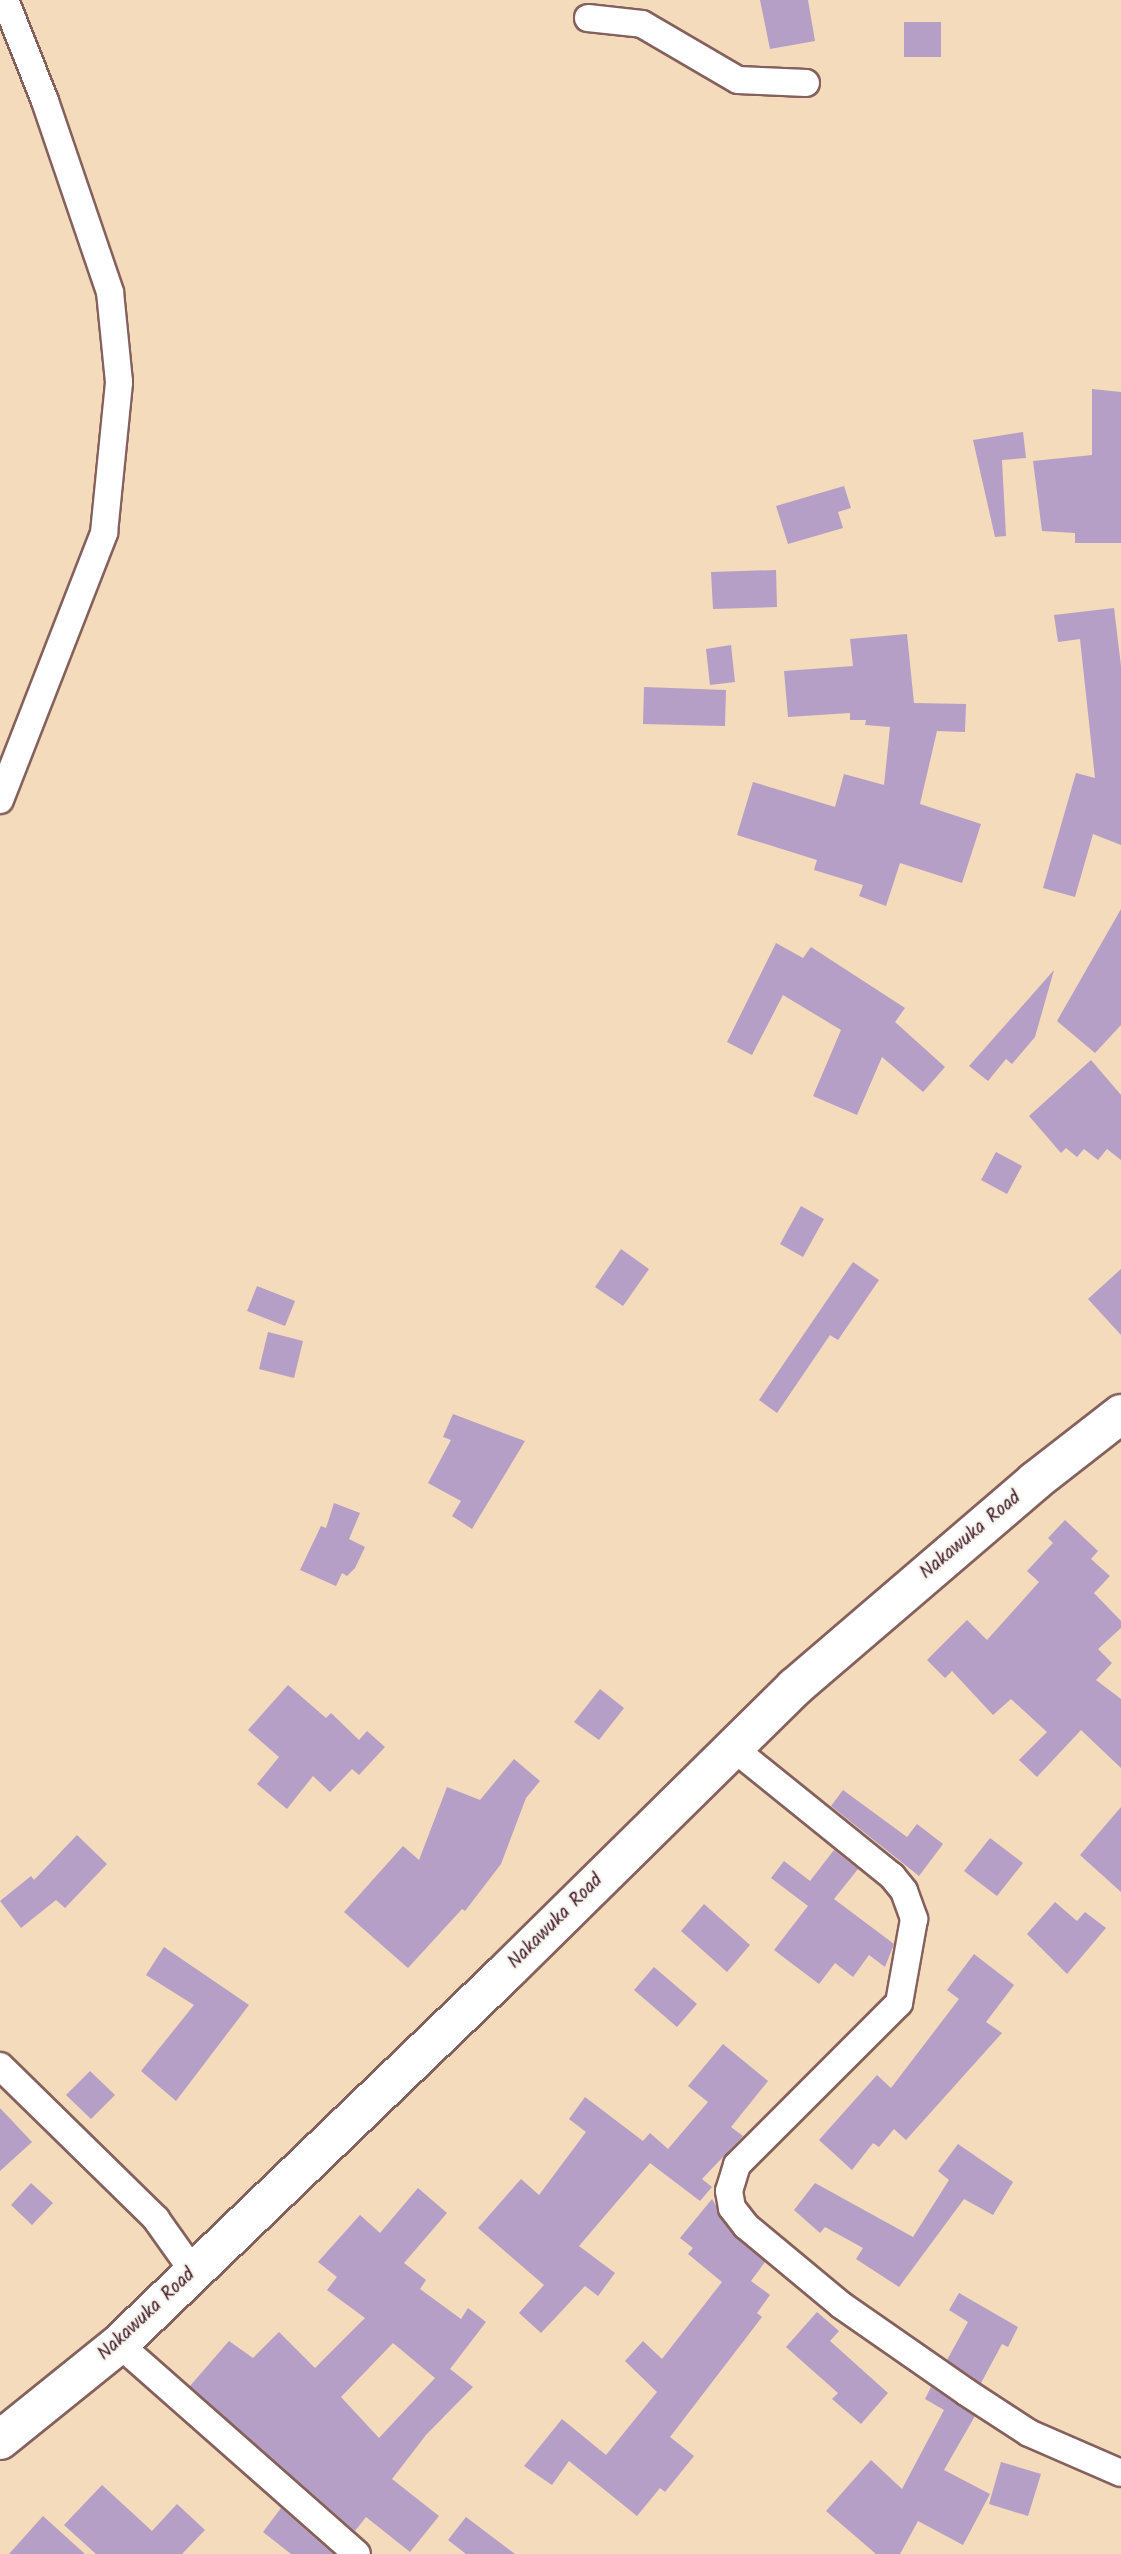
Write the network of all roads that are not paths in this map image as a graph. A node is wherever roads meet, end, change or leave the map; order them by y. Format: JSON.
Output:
{"nodes":[{"id":1,"x":5,"y":0,"type":"edge"},
{"id":2,"x":588,"y":18,"type":"dead end"},
{"id":3,"x":806,"y":83,"type":"dead end"},
{"id":4,"x":0,"y":800,"type":"edge"},
{"id":5,"x":1121,"y":1415,"type":"edge"},
{"id":6,"x":732,"y":1747,"type":"junction"},
{"id":7,"x":0,"y":2067,"type":"edge"},
{"id":8,"x":193,"y":2271,"type":"junction"},
{"id":9,"x":119,"y":2344,"type":"junction"},
{"id":10,"x":0,"y":2440,"type":"edge"},
{"id":11,"x":1121,"y":2473,"type":"edge"},
{"id":12,"x":356,"y":2554,"type":"edge"}],
"edges":[{"from":1,"to":4,"type":"street"},
{"from":2,"to":3,"type":"street"},
{"from":5,"to":6,"type":"main road","name":"Nakawuka Road"},
{"from":6,"to":8,"type":"main road","name":"Nakawuka Road"},
{"from":6,"to":11,"type":"street"},
{"from":7,"to":8,"type":"street"},
{"from":8,"to":9,"type":"main road","name":"Nakawuka Road"},
{"from":9,"to":10,"type":"main road","name":"Nakawuka Road"},
{"from":9,"to":12,"type":"street"}]}
